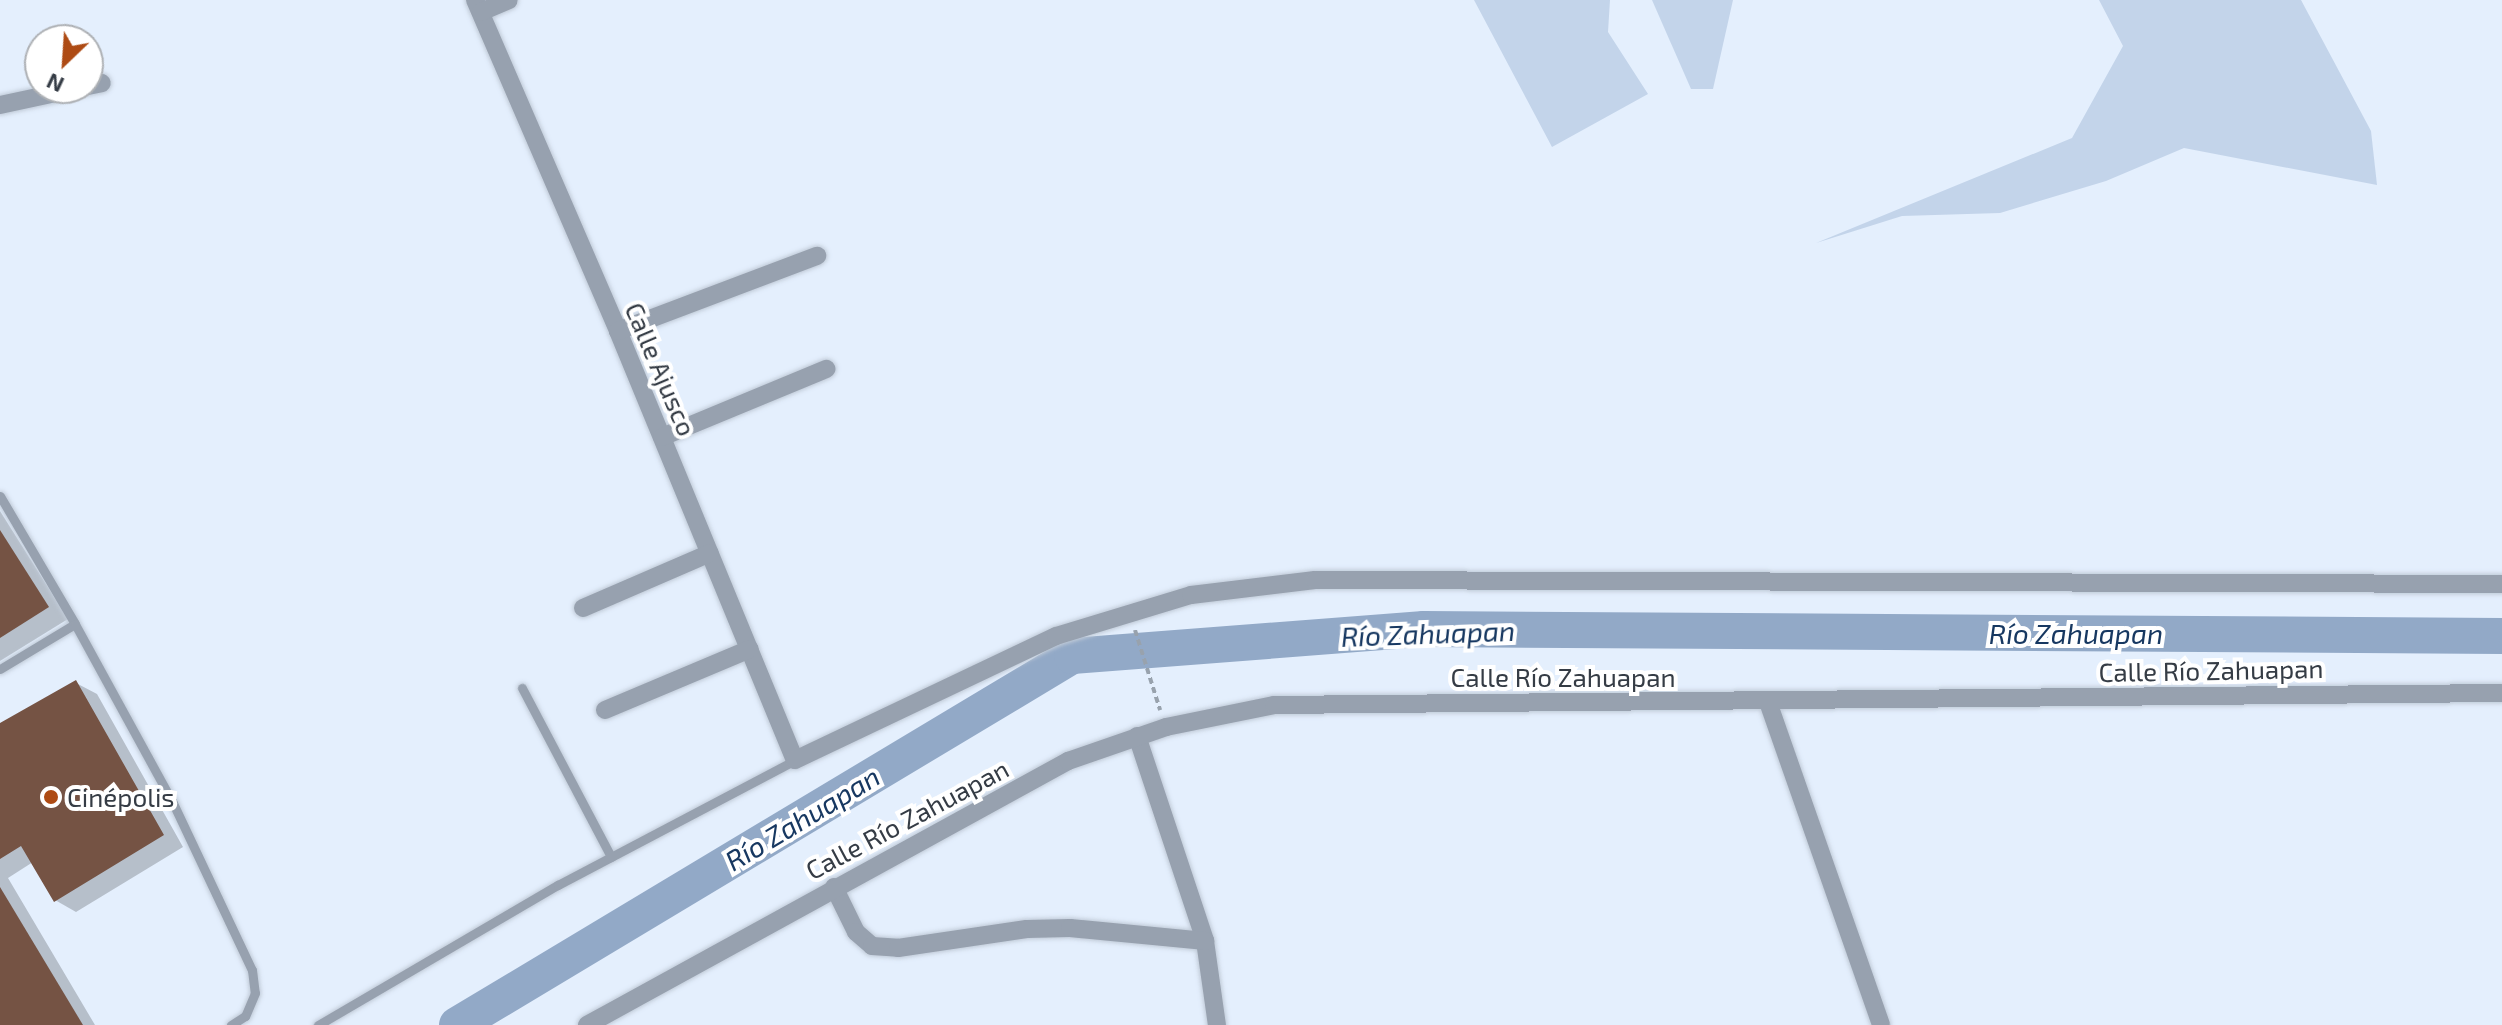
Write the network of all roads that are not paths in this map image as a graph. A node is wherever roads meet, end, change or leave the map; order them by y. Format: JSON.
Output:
{"nodes":[{"id":1,"x":509,"y":0,"type":"edge"},
{"id":2,"x":478,"y":6,"type":"edge"},
{"id":3,"x":24,"y":100,"type":"edge"},
{"id":4,"x":0,"y":105,"type":"edge"},
{"id":5,"x":817,"y":256,"type":"dead end"},
{"id":6,"x":618,"y":331,"type":"junction"},
{"id":7,"x":826,"y":369,"type":"dead end"},
{"id":8,"x":662,"y":437,"type":"junction"},
{"id":9,"x":0,"y":496,"type":"edge"},
{"id":10,"x":710,"y":553,"type":"junction"},
{"id":11,"x":2502,"y":584,"type":"edge"},
{"id":12,"x":583,"y":608,"type":"dead end"},
{"id":13,"x":75,"y":624,"type":"junction"},
{"id":14,"x":750,"y":649,"type":"junction"},
{"id":15,"x":0,"y":669,"type":"edge"},
{"id":16,"x":522,"y":688,"type":"dead end"},
{"id":17,"x":2502,"y":693,"type":"edge"},
{"id":18,"x":1768,"y":702,"type":"junction"},
{"id":19,"x":605,"y":710,"type":"dead end"},
{"id":20,"x":1137,"y":736,"type":"junction"},
{"id":21,"x":795,"y":760,"type":"junction"},
{"id":22,"x":611,"y":857,"type":"junction"},
{"id":23,"x":834,"y":887,"type":"junction"},
{"id":24,"x":1205,"y":941,"type":"junction"},
{"id":25,"x":231,"y":1025,"type":"edge"},
{"id":26,"x":318,"y":1025,"type":"edge"},
{"id":27,"x":587,"y":1025,"type":"edge"},
{"id":28,"x":1217,"y":1025,"type":"edge"},
{"id":29,"x":1881,"y":1025,"type":"edge"}],
"edges":[{"from":1,"to":2,"type":"street"},
{"from":2,"to":6,"type":"street","name":"Calle Ajusco"},
{"from":3,"to":4,"type":"street"},
{"from":5,"to":6,"type":"street"},
{"from":6,"to":8,"type":"street","name":"Calle Ajusco"},
{"from":7,"to":8,"type":"street"},
{"from":8,"to":10,"type":"street","name":"Calle Ajusco"},
{"from":9,"to":13,"type":"lane"},
{"from":10,"to":12,"type":"street"},
{"from":10,"to":14,"type":"street","name":"Calle Ajusco"},
{"from":11,"to":21,"type":"street"},
{"from":13,"to":15,"type":"lane"},
{"from":13,"to":25,"type":"lane"},
{"from":14,"to":19,"type":"street"},
{"from":14,"to":21,"type":"street","name":"Calle Ajusco"},
{"from":16,"to":22,"type":"lane"},
{"from":17,"to":18,"type":"street","name":"Calle Río Zahuapan"},
{"from":18,"to":20,"type":"street","name":"Calle Río Zahuapan"},
{"from":18,"to":29,"type":"street"},
{"from":20,"to":23,"type":"street","name":"Calle Río Zahuapan"},
{"from":20,"to":24,"type":"street"},
{"from":21,"to":22,"type":"lane"},
{"from":22,"to":26,"type":"lane"},
{"from":23,"to":24,"type":"street"},
{"from":23,"to":27,"type":"street","name":"Calle Río Zahuapan"},
{"from":24,"to":28,"type":"street"}]}
